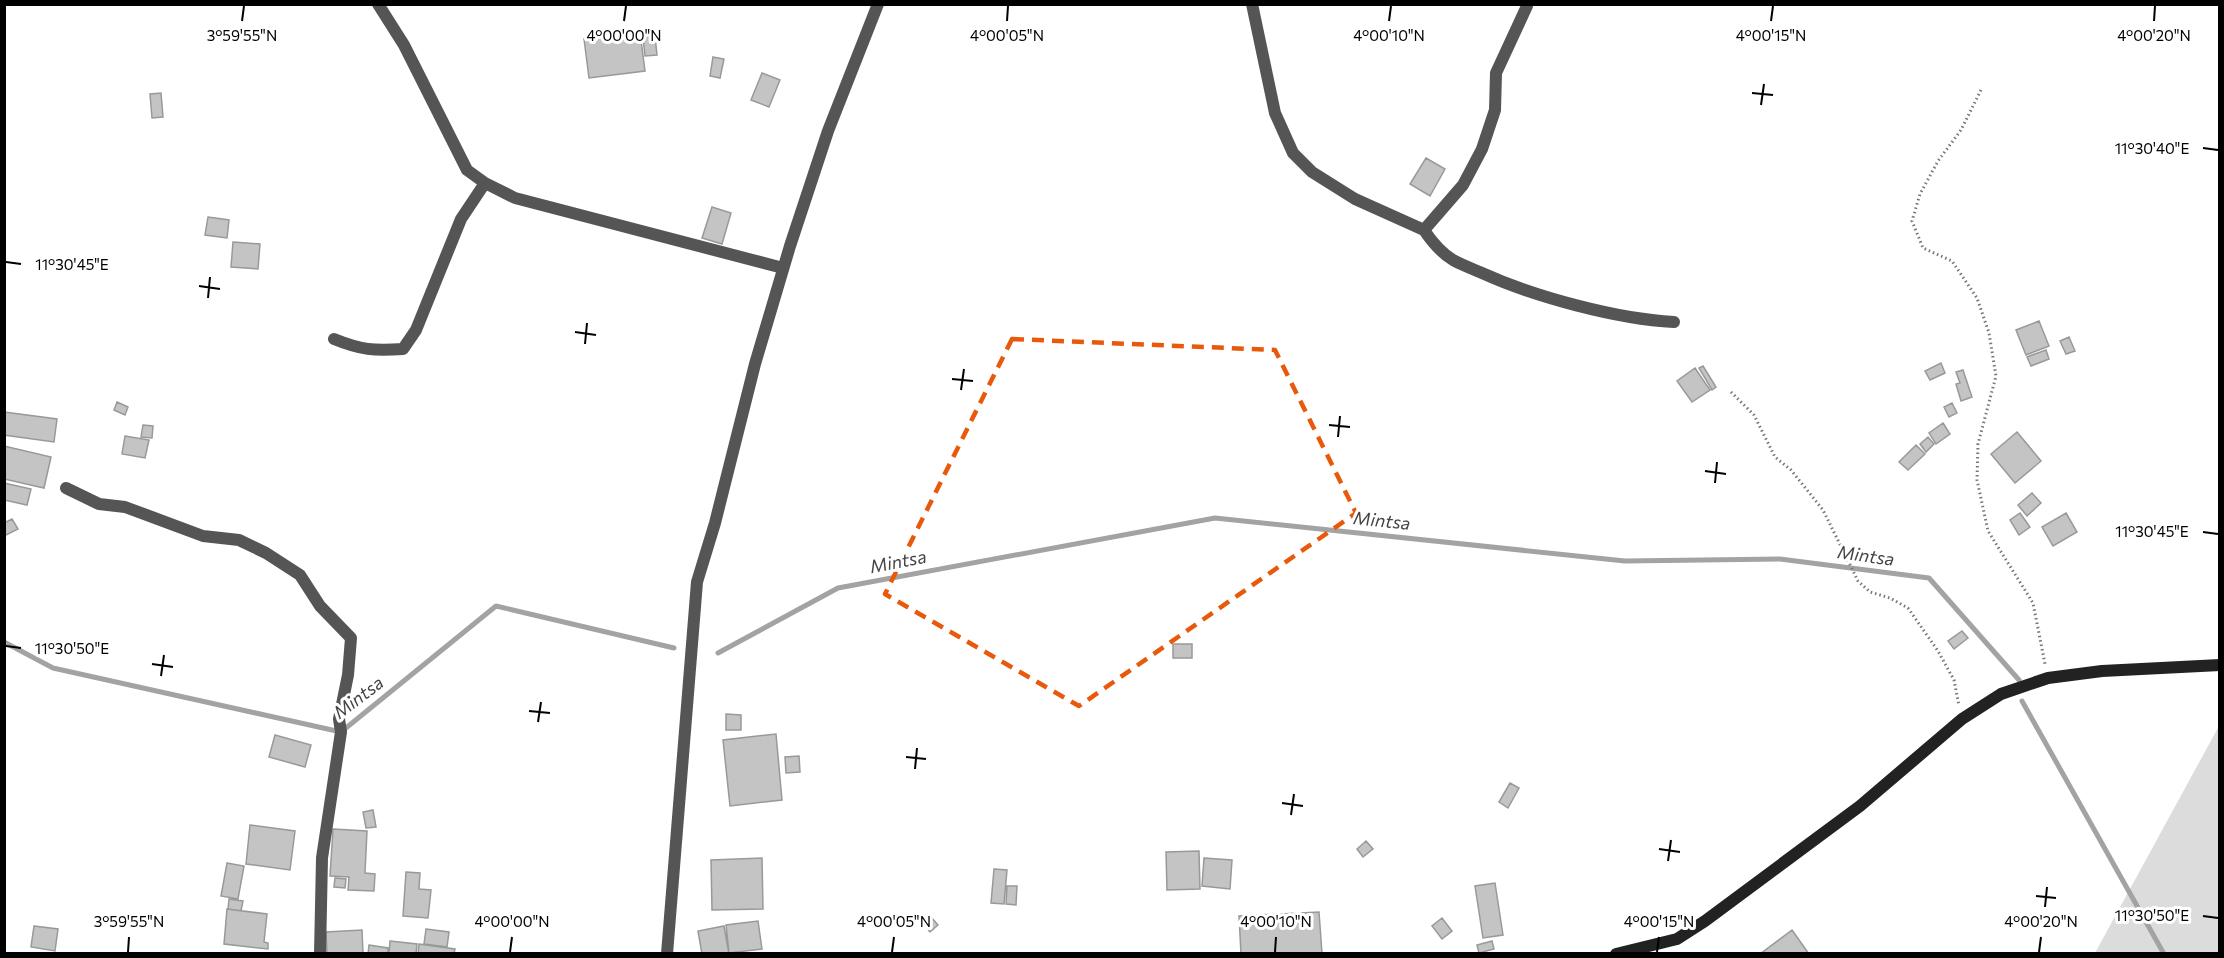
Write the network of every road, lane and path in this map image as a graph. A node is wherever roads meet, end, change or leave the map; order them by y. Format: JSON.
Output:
{"nodes":[{"id":1,"x":378,"y":4,"type":"edge"},
{"id":2,"x":878,"y":4,"type":"edge"},
{"id":3,"x":1252,"y":4,"type":"edge"},
{"id":4,"x":1527,"y":6,"type":"dead end"},
{"id":5,"x":1981,"y":90,"type":"dead end"},
{"id":6,"x":485,"y":183,"type":"junction"},
{"id":7,"x":1424,"y":230,"type":"junction"},
{"id":8,"x":783,"y":268,"type":"junction"},
{"id":9,"x":1674,"y":322,"type":"dead end"},
{"id":10,"x":334,"y":339,"type":"dead end"},
{"id":11,"x":1731,"y":392,"type":"dead end"},
{"id":12,"x":66,"y":489,"type":"dead end"},
{"id":13,"x":2220,"y":665,"type":"edge"},
{"id":14,"x":2048,"y":678,"type":"junction"},
{"id":15,"x":1962,"y":719,"type":"junction"},
{"id":16,"x":320,"y":954,"type":"edge"},
{"id":17,"x":668,"y":954,"type":"edge"},
{"id":18,"x":1616,"y":954,"type":"edge"}],
"edges":[{"from":1,"to":6,"type":"street"},
{"from":2,"to":8,"type":"street"},
{"from":3,"to":7,"type":"street"},
{"from":4,"to":7,"type":"street"},
{"from":5,"to":14,"type":"path"},
{"from":6,"to":8,"type":"street"},
{"from":6,"to":10,"type":"street"},
{"from":7,"to":9,"type":"street"},
{"from":8,"to":17,"type":"street"},
{"from":11,"to":15,"type":"path"},
{"from":12,"to":16,"type":"street"},
{"from":13,"to":14,"type":"main road"},
{"from":14,"to":15,"type":"main road"},
{"from":15,"to":18,"type":"main road"}]}
